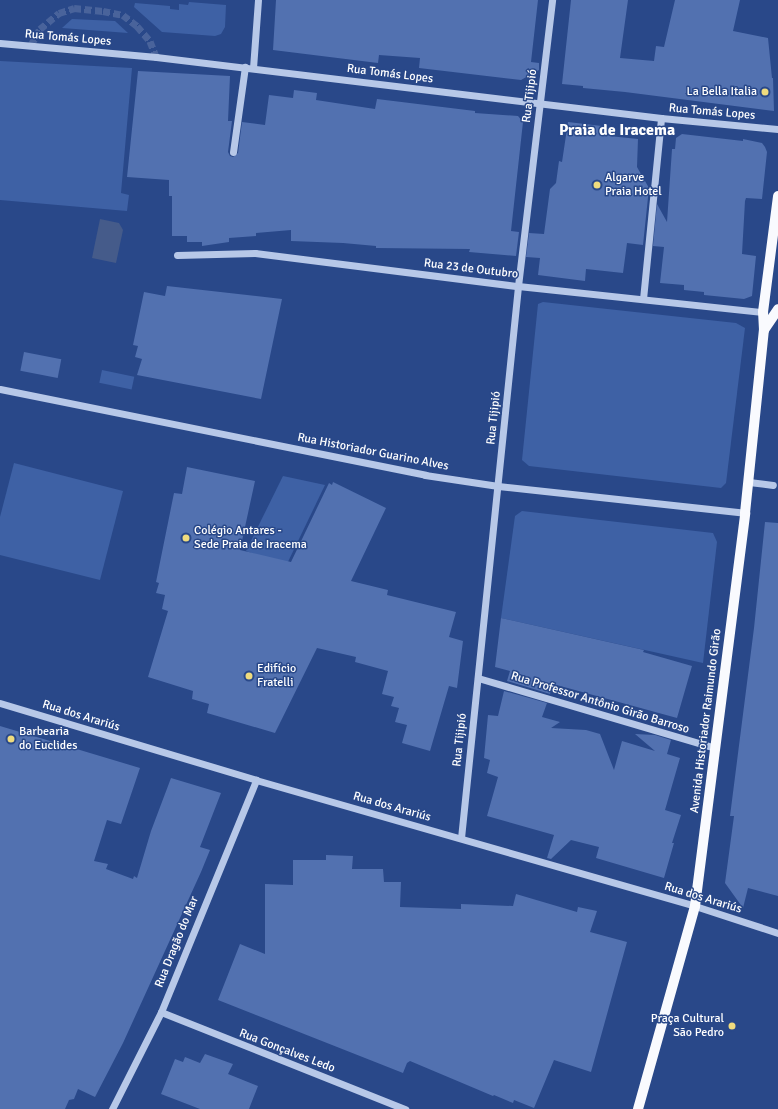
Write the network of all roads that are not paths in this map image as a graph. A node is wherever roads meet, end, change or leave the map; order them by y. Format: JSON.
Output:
{"nodes":[{"id":1,"x":258,"y":0,"type":"edge"},
{"id":2,"x":552,"y":0,"type":"edge"},
{"id":3,"x":0,"y":43,"type":"edge"},
{"id":4,"x":245,"y":67,"type":"junction"},
{"id":5,"x":254,"y":68,"type":"junction"},
{"id":6,"x":540,"y":104,"type":"junction"},
{"id":7,"x":661,"y":118,"type":"junction"},
{"id":8,"x":778,"y":129,"type":"edge"},
{"id":9,"x":233,"y":152,"type":"dead end"},
{"id":10,"x":778,"y":196,"type":"edge"},
{"id":11,"x":177,"y":255,"type":"dead end"},
{"id":12,"x":518,"y":286,"type":"junction"},
{"id":13,"x":643,"y":299,"type":"junction"},
{"id":14,"x":778,"y":309,"type":"edge"},
{"id":15,"x":763,"y":312,"type":"junction"},
{"id":16,"x":764,"y":330,"type":"junction"},
{"id":17,"x":0,"y":389,"type":"edge"},
{"id":18,"x":748,"y":482,"type":"junction"},
{"id":19,"x":774,"y":485,"type":"dead end"},
{"id":20,"x":498,"y":486,"type":"junction"},
{"id":21,"x":745,"y":513,"type":"junction"},
{"id":22,"x":478,"y":678,"type":"junction"},
{"id":23,"x":0,"y":703,"type":"edge"},
{"id":24,"x":716,"y":748,"type":"junction"},
{"id":25,"x":256,"y":780,"type":"junction"},
{"id":26,"x":461,"y":838,"type":"junction"},
{"id":27,"x":695,"y":906,"type":"junction"},
{"id":28,"x":778,"y":933,"type":"edge"},
{"id":29,"x":161,"y":1012,"type":"junction"},
{"id":30,"x":112,"y":1109,"type":"edge"},
{"id":31,"x":406,"y":1109,"type":"edge"},
{"id":32,"x":638,"y":1109,"type":"edge"}],
"edges":[{"from":1,"to":5,"type":"street"},
{"from":2,"to":6,"type":"street","name":"Rua Tijipió"},
{"from":3,"to":4,"type":"street","name":"Rua Tomás Lopes"},
{"from":4,"to":5,"type":"street","name":"Rua Tomás Lopes"},
{"from":4,"to":9,"type":"street"},
{"from":5,"to":6,"type":"street","name":"Rua Tomás Lopes"},
{"from":6,"to":7,"type":"street","name":"Rua Tomás Lopes"},
{"from":6,"to":12,"type":"street","name":"Rua Tijipió"},
{"from":7,"to":8,"type":"street","name":"Rua Tomás Lopes"},
{"from":7,"to":13,"type":"street"},
{"from":10,"to":15,"type":"main road","name":"Avenida Historiador Raimundo Girão"},
{"from":11,"to":12,"type":"street","name":"Rua 23 de Outubro"},
{"from":12,"to":13,"type":"street","name":"Rua 23 de Outubro"},
{"from":12,"to":20,"type":"street","name":"Rua Tijipió"},
{"from":13,"to":15,"type":"street","name":"Rua 23 de Outubro"},
{"from":14,"to":16,"type":"main road","name":"Avenida Historiador Raimundo Girão"},
{"from":15,"to":16,"type":"main road","name":"Avenida Historiador Raimundo Girão"},
{"from":16,"to":18,"type":"main road","name":"Avenida Historiador Raimundo Girão"},
{"from":17,"to":20,"type":"street","name":"Rua Historiador Guarino Alves"},
{"from":18,"to":19,"type":"street"},
{"from":18,"to":21,"type":"main road","name":"Avenida Historiador Raimundo Girão"},
{"from":20,"to":21,"type":"street","name":"Rua Historiador Guarino Alves"},
{"from":20,"to":22,"type":"street","name":"Rua Tijipió"},
{"from":21,"to":24,"type":"main road","name":"Avenida Historiador Raimundo Girão"},
{"from":22,"to":24,"type":"street","name":"Rua Professor Antônio Girão Barroso"},
{"from":22,"to":26,"type":"street","name":"Rua Tijipió"},
{"from":23,"to":25,"type":"street","name":"Rua dos Arariús"},
{"from":24,"to":27,"type":"main road","name":"Avenida Historiador Raimundo Girão"},
{"from":25,"to":26,"type":"street","name":"Rua dos Arariús"},
{"from":25,"to":29,"type":"street","name":"Rua Dragão do Mar"},
{"from":26,"to":27,"type":"street","name":"Rua dos Arariús"},
{"from":27,"to":28,"type":"street","name":"Rua dos Arariús"},
{"from":27,"to":32,"type":"main road","name":"Avenida Historiador Raimundo Girão"},
{"from":29,"to":30,"type":"street","name":"Rua Dragão do Mar"},
{"from":29,"to":31,"type":"street","name":"Rua Gonçalves Ledo"}]}
